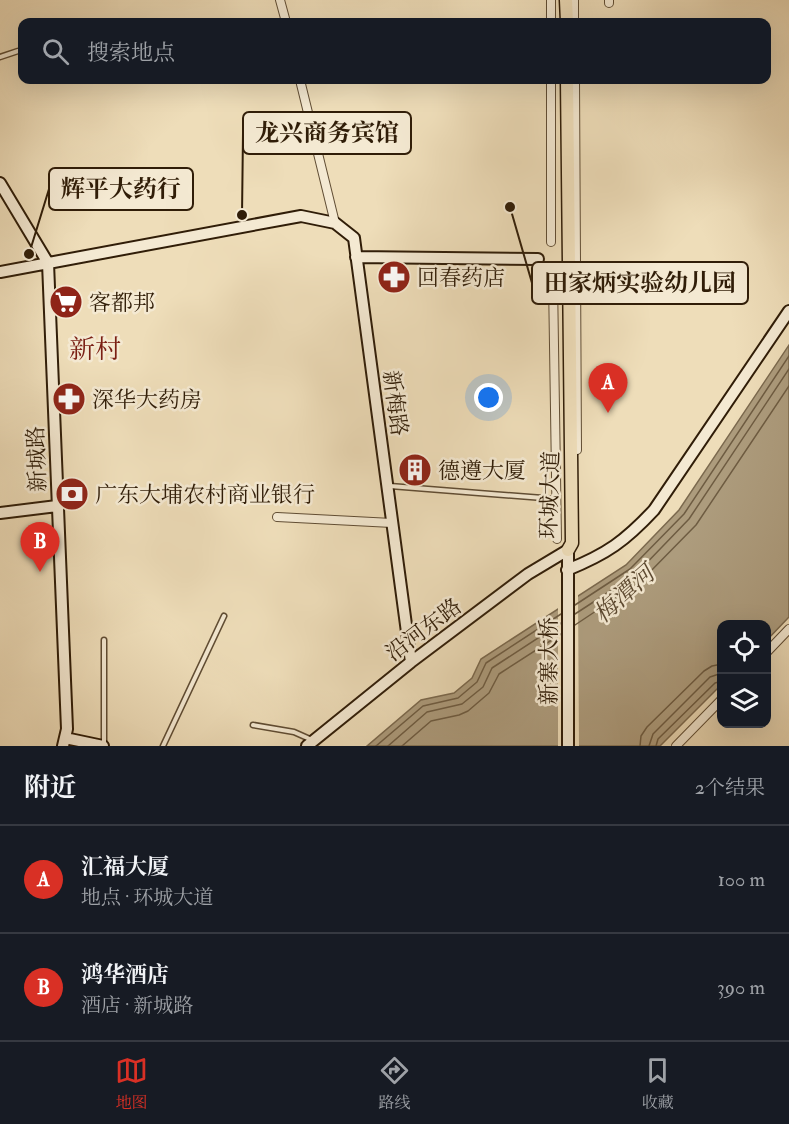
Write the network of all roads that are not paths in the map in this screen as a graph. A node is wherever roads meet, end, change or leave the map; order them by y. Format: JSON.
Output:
{"nodes":[{"id":1,"x":280,"y":0,"type":"edge"},
{"id":2,"x":551,"y":0,"type":"edge"},
{"id":3,"x":561,"y":0,"type":"edge"},
{"id":4,"x":566,"y":0,"type":"edge"},
{"id":5,"x":574,"y":0,"type":"edge"},
{"id":6,"x":285,"y":18,"type":"edge"},
{"id":7,"x":551,"y":18,"type":"edge"},
{"id":8,"x":561,"y":18,"type":"edge"},
{"id":9,"x":567,"y":18,"type":"edge"},
{"id":10,"x":574,"y":18,"type":"edge"},
{"id":11,"x":18,"y":51,"type":"dead end"},
{"id":12,"x":0,"y":57,"type":"edge"},
{"id":13,"x":301,"y":84,"type":"edge"},
{"id":14,"x":551,"y":84,"type":"edge"},
{"id":15,"x":562,"y":84,"type":"edge"},
{"id":16,"x":567,"y":84,"type":"edge"},
{"id":17,"x":574,"y":84,"type":"edge"},
{"id":18,"x":0,"y":183,"type":"edge"},
{"id":19,"x":335,"y":223,"type":"junction"},
{"id":20,"x":551,"y":242,"type":"dead end"},
{"id":21,"x":356,"y":256,"type":"junction"},
{"id":22,"x":538,"y":259,"type":"dead end"},
{"id":23,"x":48,"y":263,"type":"junction"},
{"id":24,"x":0,"y":272,"type":"edge"},
{"id":25,"x":553,"y":281,"type":"dead end"},
{"id":26,"x":789,"y":311,"type":"edge"},
{"id":27,"x":387,"y":486,"type":"junction"},
{"id":28,"x":557,"y":499,"type":"junction"},
{"id":29,"x":57,"y":506,"type":"junction"},
{"id":30,"x":0,"y":513,"type":"edge"},
{"id":31,"x":277,"y":517,"type":"dead end"},
{"id":32,"x":392,"y":523,"type":"junction"},
{"id":33,"x":578,"y":537,"type":"dead end"},
{"id":34,"x":557,"y":539,"type":"dead end"},
{"id":35,"x":568,"y":550,"type":"junction"},
{"id":36,"x":567,"y":573,"type":"junction"},
{"id":37,"x":224,"y":616,"type":"dead end"},
{"id":38,"x":789,"y":629,"type":"edge"},
{"id":39,"x":104,"y":640,"type":"dead end"},
{"id":40,"x":771,"y":648,"type":"edge"},
{"id":41,"x":411,"y":662,"type":"junction"},
{"id":42,"x":717,"y":704,"type":"edge"},
{"id":43,"x":253,"y":725,"type":"dead end"},
{"id":44,"x":64,"y":742,"type":"edge"},
{"id":45,"x":310,"y":743,"type":"edge"},
{"id":46,"x":104,"y":746,"type":"edge"},
{"id":47,"x":163,"y":746,"type":"edge"},
{"id":48,"x":568,"y":746,"type":"edge"},
{"id":49,"x":676,"y":746,"type":"edge"}],
"edges":[{"from":1,"to":6,"type":"street"},
{"from":2,"to":7,"type":"street"},
{"from":3,"to":8,"type":"main road"},
{"from":4,"to":9,"type":"main road"},
{"from":5,"to":10,"type":"street"},
{"from":11,"to":12,"type":"lane"},
{"from":13,"to":19,"type":"street"},
{"from":14,"to":20,"type":"street"},
{"from":15,"to":35,"type":"main road","name":"环城大道"},
{"from":16,"to":35,"type":"main road","name":"环城大道"},
{"from":17,"to":33,"type":"street"},
{"from":18,"to":23,"type":"main road","name":"新城路"},
{"from":19,"to":21,"type":"main road","name":"新梅路"},
{"from":19,"to":23,"type":"main road"},
{"from":21,"to":22,"type":"main road"},
{"from":21,"to":27,"type":"main road","name":"新梅路"},
{"from":23,"to":24,"type":"main road"},
{"from":23,"to":29,"type":"main road","name":"新城路"},
{"from":25,"to":28,"type":"street"},
{"from":26,"to":36,"type":"main road"},
{"from":27,"to":28,"type":"lane"},
{"from":27,"to":32,"type":"main road","name":"新梅路"},
{"from":28,"to":34,"type":"street"},
{"from":29,"to":30,"type":"main road"},
{"from":29,"to":44,"type":"main road","name":"新城路"},
{"from":31,"to":32,"type":"street"},
{"from":32,"to":41,"type":"main road","name":"新梅路"},
{"from":35,"to":36,"type":"main road","name":"新寨大桥"},
{"from":35,"to":41,"type":"main road","name":"沿河东路"},
{"from":36,"to":48,"type":"main road","name":"新寨大桥"},
{"from":37,"to":47,"type":"lane"},
{"from":38,"to":40,"type":"street"},
{"from":39,"to":46,"type":"lane"},
{"from":41,"to":45,"type":"main road","name":"沿河东路"},
{"from":42,"to":49,"type":"street"},
{"from":43,"to":45,"type":"lane"},
{"from":44,"to":46,"type":"main road"}]}
